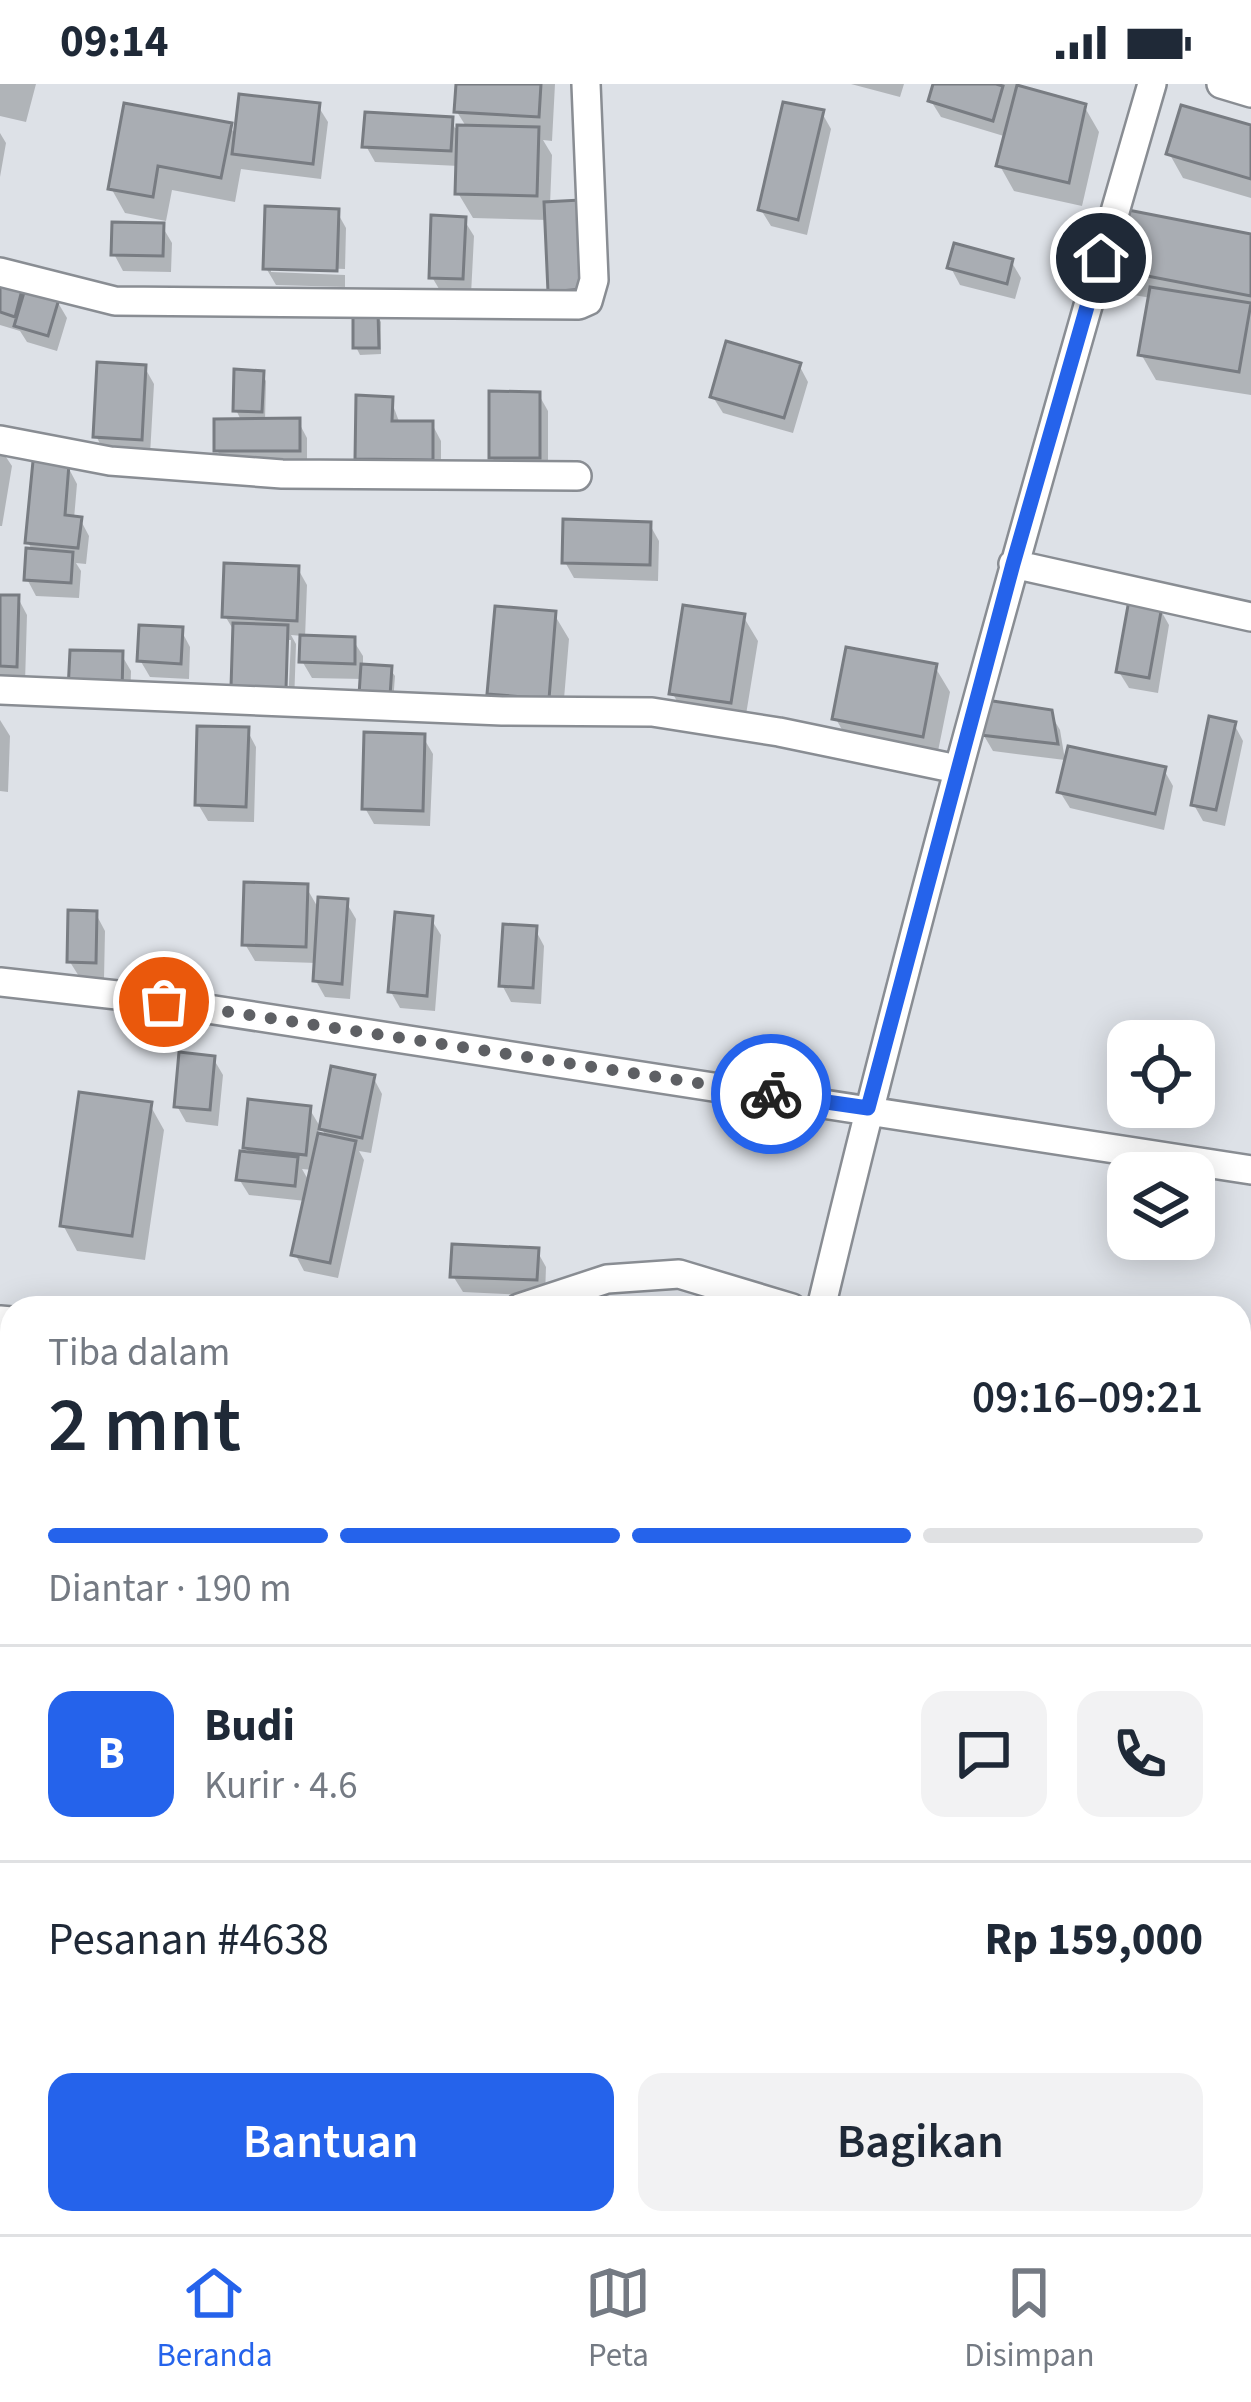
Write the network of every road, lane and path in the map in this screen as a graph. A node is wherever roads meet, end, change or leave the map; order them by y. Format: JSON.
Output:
{"nodes":[{"id":1,"x":586,"y":84,"type":"edge"},
{"id":2,"x":1152,"y":84,"type":"edge"},
{"id":3,"x":1221,"y":84,"type":"edge"},
{"id":4,"x":1251,"y":93,"type":"edge"},
{"id":5,"x":0,"y":272,"type":"edge"},
{"id":6,"x":0,"y":440,"type":"edge"},
{"id":7,"x":577,"y":476,"type":"dead end"},
{"id":8,"x":1013,"y":564,"type":"junction"},
{"id":9,"x":1251,"y":617,"type":"edge"},
{"id":10,"x":0,"y":690,"type":"edge"},
{"id":11,"x":957,"y":769,"type":"junction"},
{"id":12,"x":0,"y":982,"type":"edge"},
{"id":13,"x":868,"y":1108,"type":"junction"},
{"id":14,"x":1251,"y":1171,"type":"edge"},
{"id":15,"x":557,"y":1296,"type":"edge"},
{"id":16,"x":752,"y":1296,"type":"edge"},
{"id":17,"x":824,"y":1296,"type":"edge"}],
"edges":[{"from":1,"to":5,"type":"street"},
{"from":2,"to":8,"type":"street"},
{"from":3,"to":4,"type":"street"},
{"from":6,"to":7,"type":"street"},
{"from":8,"to":9,"type":"street"},
{"from":8,"to":11,"type":"street"},
{"from":10,"to":11,"type":"street"},
{"from":11,"to":13,"type":"street"},
{"from":12,"to":13,"type":"street"},
{"from":13,"to":14,"type":"street"},
{"from":13,"to":17,"type":"street"},
{"from":15,"to":16,"type":"street"}]}
